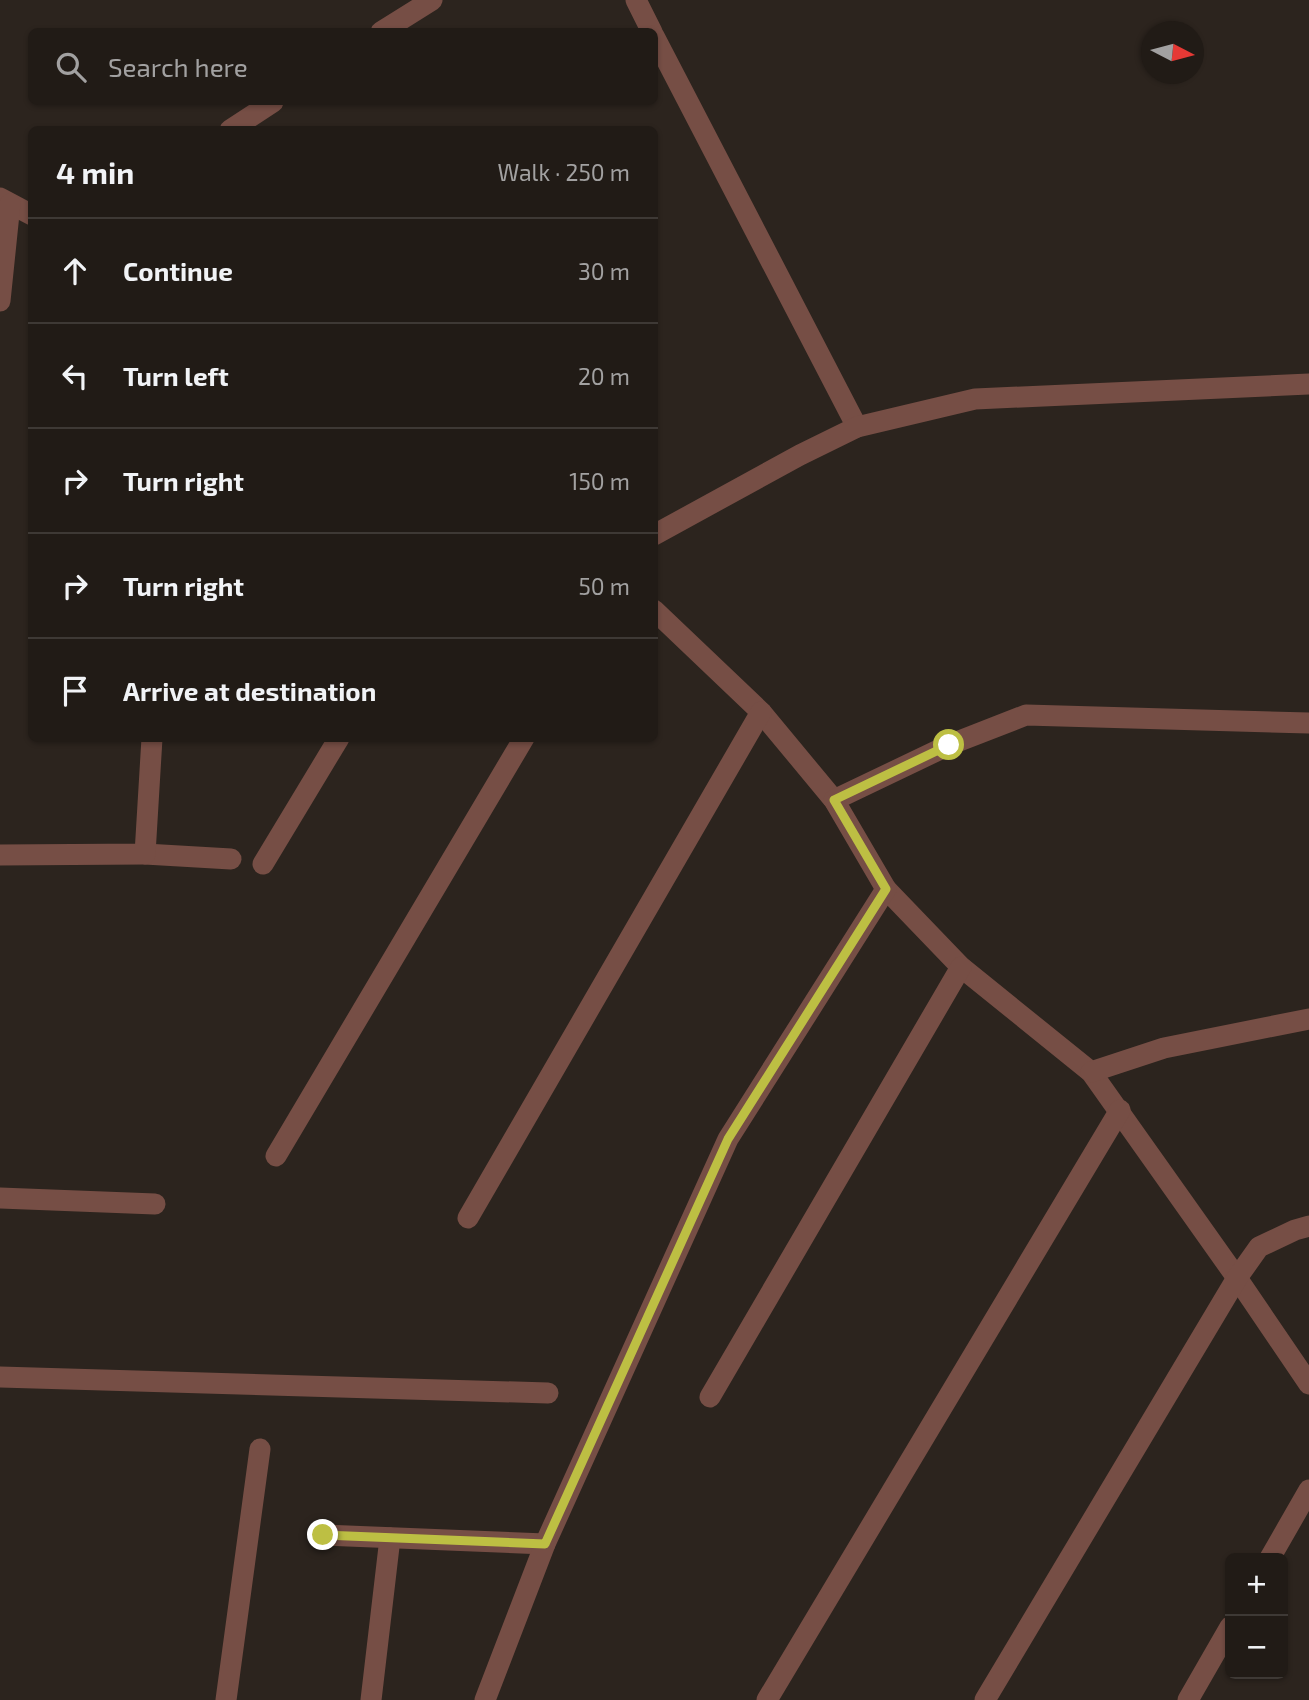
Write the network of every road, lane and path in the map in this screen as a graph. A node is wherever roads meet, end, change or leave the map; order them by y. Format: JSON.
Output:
{"nodes":[{"id":1,"x":430,"y":0,"type":"edge"},
{"id":2,"x":636,"y":0,"type":"edge"},
{"id":3,"x":387,"y":28,"type":"edge"},
{"id":4,"x":650,"y":28,"type":"edge"},
{"id":5,"x":658,"y":44,"type":"edge"},
{"id":6,"x":268,"y":105,"type":"edge"},
{"id":7,"x":236,"y":126,"type":"edge"},
{"id":8,"x":5,"y":201,"type":"edge"},
{"id":9,"x":28,"y":213,"type":"edge"},
{"id":10,"x":0,"y":300,"type":"edge"},
{"id":11,"x":1309,"y":384,"type":"edge"},
{"id":12,"x":857,"y":427,"type":"junction"},
{"id":13,"x":658,"y":533,"type":"edge"},
{"id":14,"x":658,"y":614,"type":"edge"},
{"id":15,"x":761,"y":712,"type":"junction"},
{"id":16,"x":1309,"y":723,"type":"edge"},
{"id":17,"x":152,"y":742,"type":"edge"},
{"id":18,"x":337,"y":742,"type":"edge"},
{"id":19,"x":522,"y":742,"type":"edge"},
{"id":20,"x":834,"y":800,"type":"junction"},
{"id":21,"x":145,"y":854,"type":"junction"},
{"id":22,"x":0,"y":855,"type":"edge"},
{"id":23,"x":231,"y":859,"type":"dead end"},
{"id":24,"x":263,"y":864,"type":"dead end"},
{"id":25,"x":886,"y":889,"type":"junction"},
{"id":26,"x":961,"y":967,"type":"junction"},
{"id":27,"x":1309,"y":1018,"type":"edge"},
{"id":28,"x":1091,"y":1072,"type":"junction"},
{"id":29,"x":1120,"y":1110,"type":"junction"},
{"id":30,"x":276,"y":1156,"type":"dead end"},
{"id":31,"x":0,"y":1198,"type":"edge"},
{"id":32,"x":155,"y":1204,"type":"dead end"},
{"id":33,"x":468,"y":1219,"type":"dead end"},
{"id":34,"x":1309,"y":1226,"type":"edge"},
{"id":35,"x":1237,"y":1278,"type":"junction"},
{"id":36,"x":0,"y":1377,"type":"edge"},
{"id":37,"x":1309,"y":1384,"type":"edge"},
{"id":38,"x":548,"y":1393,"type":"dead end"},
{"id":39,"x":710,"y":1397,"type":"dead end"},
{"id":40,"x":260,"y":1449,"type":"dead end"},
{"id":41,"x":1309,"y":1490,"type":"edge"},
{"id":42,"x":323,"y":1535,"type":"dead end"},
{"id":43,"x":390,"y":1538,"type":"junction"},
{"id":44,"x":545,"y":1544,"type":"junction"},
{"id":45,"x":1273,"y":1553,"type":"edge"},
{"id":46,"x":1225,"y":1636,"type":"edge"},
{"id":47,"x":226,"y":1700,"type":"edge"},
{"id":48,"x":371,"y":1700,"type":"edge"},
{"id":49,"x":485,"y":1700,"type":"edge"},
{"id":50,"x":767,"y":1700,"type":"edge"},
{"id":51,"x":985,"y":1700,"type":"edge"},
{"id":52,"x":1188,"y":1700,"type":"edge"}],
"edges":[{"from":1,"to":3,"type":"street"},
{"from":2,"to":4,"type":"street"},
{"from":5,"to":12,"type":"street"},
{"from":6,"to":7,"type":"street"},
{"from":8,"to":9,"type":"street"},
{"from":8,"to":10,"type":"street"},
{"from":11,"to":12,"type":"street"},
{"from":12,"to":13,"type":"street"},
{"from":14,"to":15,"type":"street"},
{"from":15,"to":20,"type":"street"},
{"from":15,"to":33,"type":"street"},
{"from":16,"to":20,"type":"street"},
{"from":17,"to":21,"type":"street"},
{"from":18,"to":24,"type":"street"},
{"from":19,"to":30,"type":"street"},
{"from":20,"to":25,"type":"street"},
{"from":21,"to":22,"type":"street"},
{"from":21,"to":23,"type":"street"},
{"from":25,"to":26,"type":"street"},
{"from":25,"to":44,"type":"street"},
{"from":26,"to":28,"type":"street"},
{"from":26,"to":39,"type":"street"},
{"from":27,"to":28,"type":"street"},
{"from":28,"to":29,"type":"street"},
{"from":29,"to":35,"type":"street"},
{"from":29,"to":50,"type":"street"},
{"from":31,"to":32,"type":"street"},
{"from":34,"to":35,"type":"street"},
{"from":35,"to":37,"type":"street"},
{"from":35,"to":51,"type":"street"},
{"from":36,"to":38,"type":"street"},
{"from":40,"to":47,"type":"street"},
{"from":41,"to":45,"type":"street"},
{"from":42,"to":43,"type":"street"},
{"from":43,"to":44,"type":"street"},
{"from":43,"to":48,"type":"street"},
{"from":44,"to":49,"type":"street"},
{"from":46,"to":52,"type":"street"}]}
